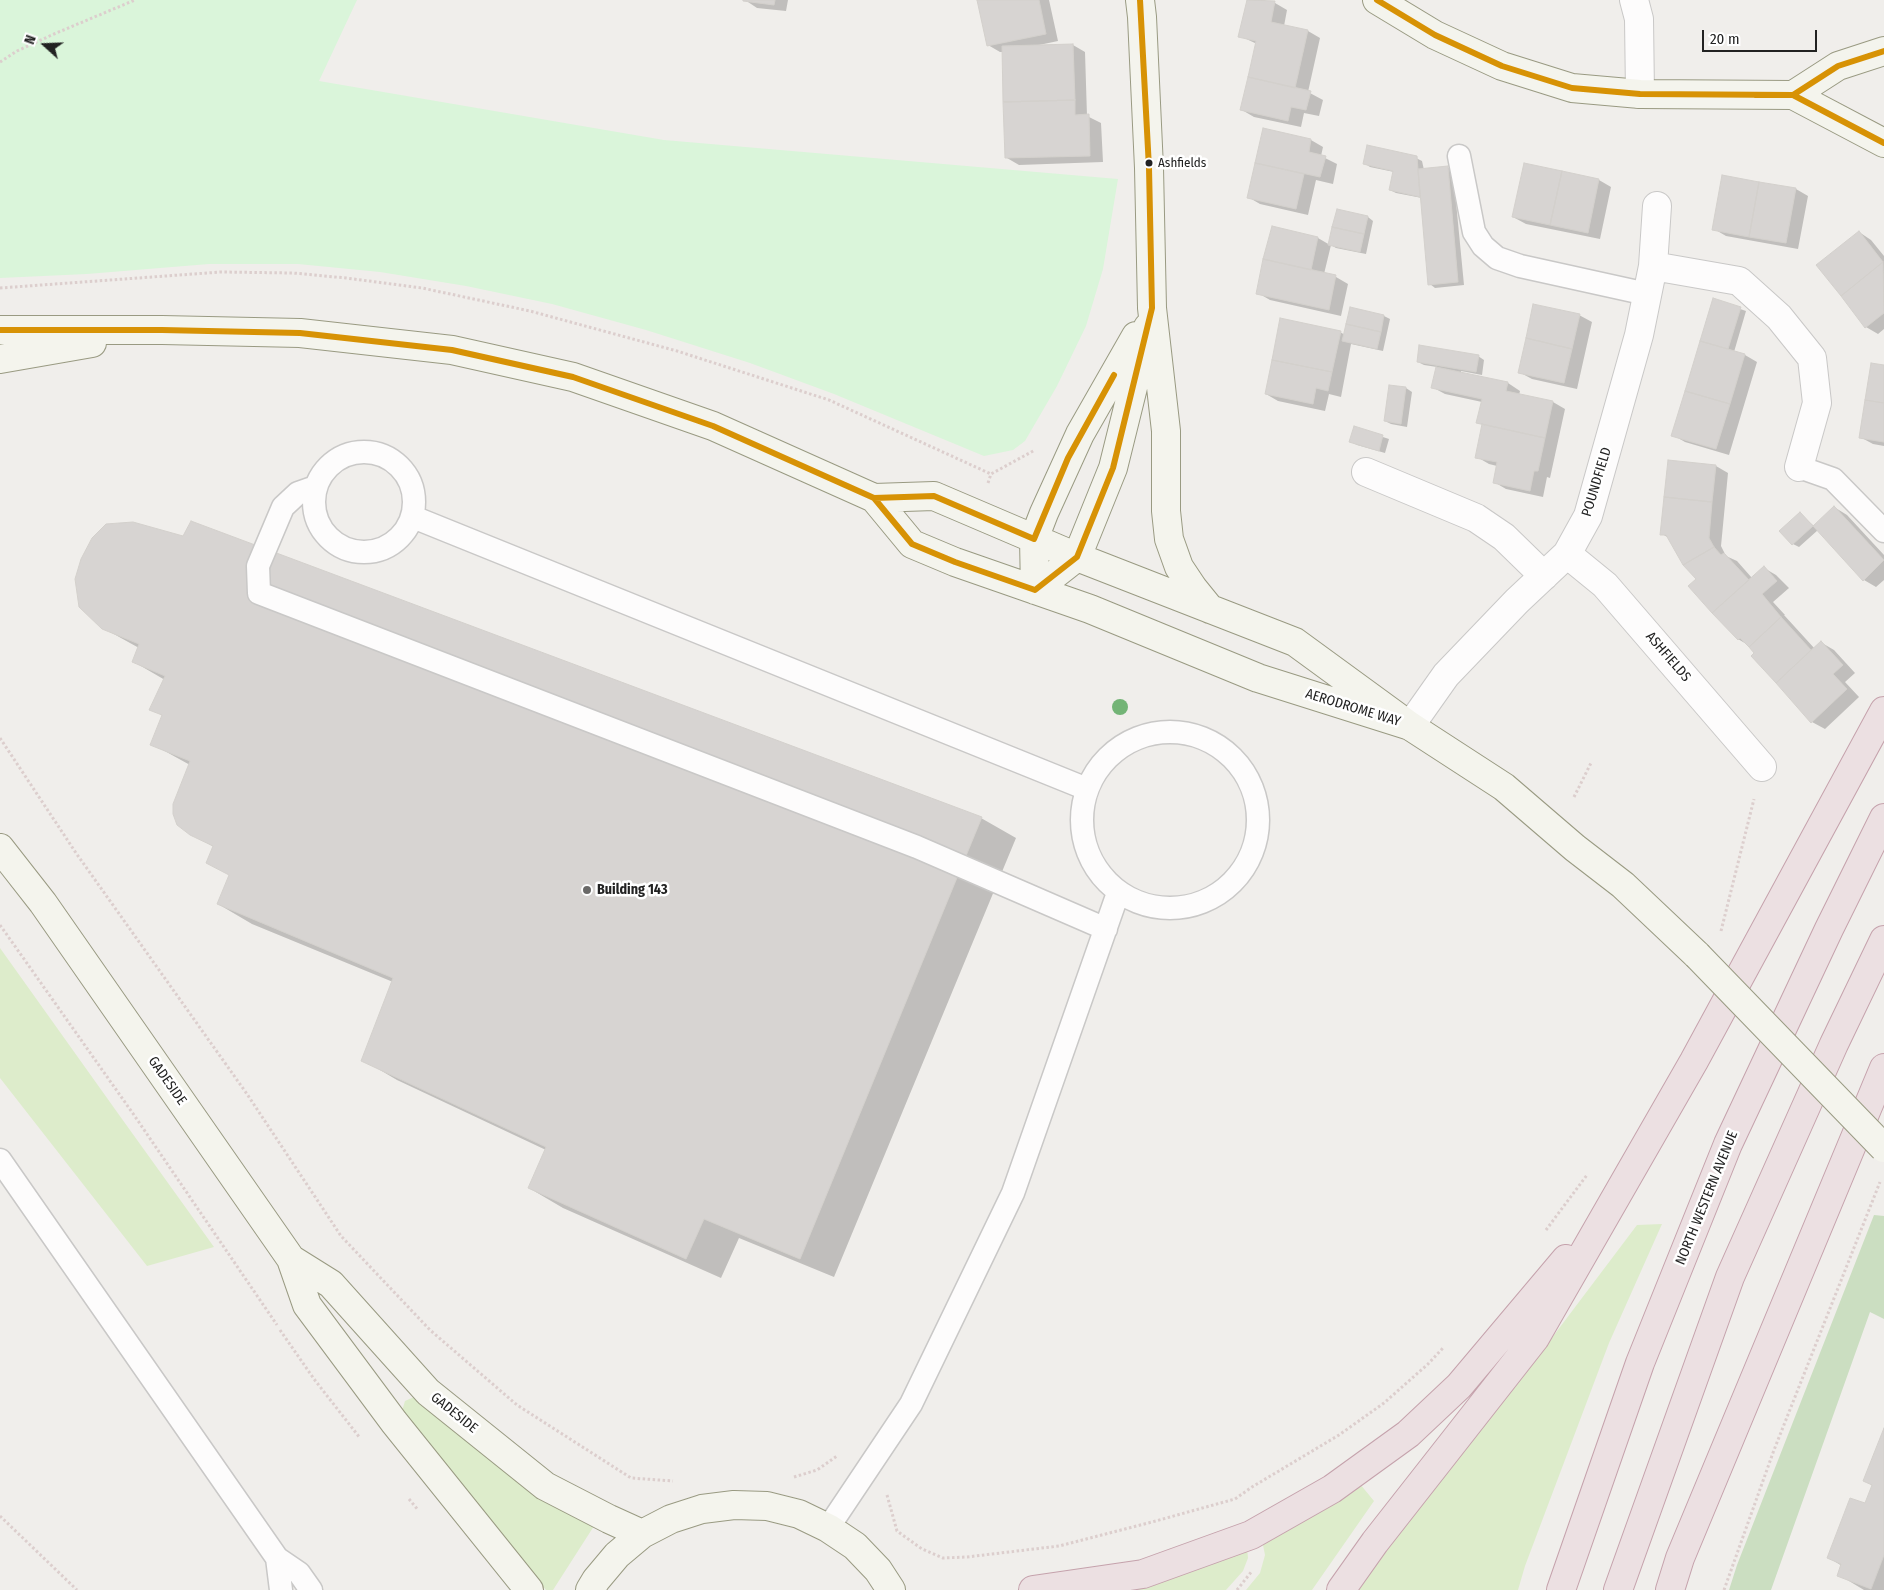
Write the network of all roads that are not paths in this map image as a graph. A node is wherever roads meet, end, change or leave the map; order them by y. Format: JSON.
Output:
{"nodes":[{"id":1,"x":1377,"y":0,"type":"edge"},
{"id":2,"x":1634,"y":0,"type":"edge"},
{"id":3,"x":1146,"y":5,"type":"edge"},
{"id":4,"x":1884,"y":51,"type":"edge"},
{"id":5,"x":1640,"y":94,"type":"junction"},
{"id":6,"x":1793,"y":95,"type":"junction"},
{"id":7,"x":1884,"y":143,"type":"edge"},
{"id":8,"x":1458,"y":156,"type":"dead end"},
{"id":9,"x":1657,"y":206,"type":"dead end"},
{"id":10,"x":1653,"y":266,"type":"junction"},
{"id":11,"x":1647,"y":294,"type":"junction"},
{"id":12,"x":1152,"y":308,"type":"junction"},
{"id":13,"x":0,"y":330,"type":"edge"},
{"id":14,"x":162,"y":330,"type":"junction"},
{"id":15,"x":0,"y":359,"type":"edge"},
{"id":16,"x":1799,"y":467,"type":"joint"},
{"id":17,"x":1366,"y":472,"type":"dead end"},
{"id":18,"x":315,"y":486,"type":"junction"},
{"id":19,"x":874,"y":498,"type":"junction"},
{"id":20,"x":413,"y":517,"type":"junction"},
{"id":21,"x":1884,"y":531,"type":"edge"},
{"id":22,"x":1034,"y":538,"type":"junction"},
{"id":23,"x":1567,"y":554,"type":"junction"},
{"id":24,"x":1077,"y":557,"type":"junction"},
{"id":25,"x":1544,"y":576,"type":"junction"},
{"id":26,"x":1035,"y":590,"type":"junction"},
{"id":27,"x":1211,"y":610,"type":"junction"},
{"id":28,"x":1884,"y":711,"type":"edge"},
{"id":29,"x":1410,"y":726,"type":"junction"},
{"id":30,"x":1762,"y":767,"type":"road end"},
{"id":31,"x":1087,"y":789,"type":"junction"},
{"id":32,"x":1884,"y":818,"type":"edge"},
{"id":33,"x":0,"y":829,"type":"edge"},
{"id":34,"x":0,"y":848,"type":"edge"},
{"id":35,"x":1118,"y":893,"type":"junction"},
{"id":36,"x":43,"y":903,"type":"junction"},
{"id":37,"x":1106,"y":929,"type":"junction"},
{"id":38,"x":1884,"y":940,"type":"edge"},
{"id":39,"x":1884,"y":1068,"type":"edge"},
{"id":40,"x":1884,"y":1148,"type":"edge"},
{"id":41,"x":0,"y":1160,"type":"edge"},
{"id":42,"x":1614,"y":1202,"type":"junction"},
{"id":43,"x":291,"y":1259,"type":"junction"},
{"id":44,"x":828,"y":1528,"type":"junction"},
{"id":45,"x":642,"y":1534,"type":"junction"},
{"id":46,"x":277,"y":1558,"type":"junction"},
{"id":47,"x":281,"y":1590,"type":"edge"},
{"id":48,"x":312,"y":1590,"type":"edge"},
{"id":49,"x":529,"y":1590,"type":"edge"},
{"id":50,"x":590,"y":1590,"type":"edge"},
{"id":51,"x":891,"y":1590,"type":"edge"},
{"id":52,"x":1033,"y":1590,"type":"edge"},
{"id":53,"x":1341,"y":1590,"type":"edge"},
{"id":54,"x":1561,"y":1590,"type":"edge"},
{"id":55,"x":1618,"y":1590,"type":"edge"},
{"id":56,"x":1670,"y":1590,"type":"edge"}],
"edges":[{"from":1,"to":5,"type":"street"},
{"from":2,"to":5,"type":"street"},
{"from":3,"to":12,"type":"street"},
{"from":4,"to":6,"type":"street"},
{"from":5,"to":6,"type":"street"},
{"from":6,"to":7,"type":"street"},
{"from":8,"to":11,"type":"lane"},
{"from":9,"to":10,"type":"street","name":"POUNDFIELD"},
{"from":10,"to":11,"type":"street","name":"POUNDFIELD"},
{"from":10,"to":16,"type":"street"},
{"from":11,"to":23,"type":"street","name":"POUNDFIELD"},
{"from":12,"to":22,"type":"street"},
{"from":12,"to":24,"type":"street"},
{"from":12,"to":27,"type":"street"},
{"from":13,"to":14,"type":"street","name":"AERODROME WAY"},
{"from":14,"to":15,"type":"street","name":"AERODROME WAY"},
{"from":14,"to":19,"type":"street","name":"AERODROME WAY"},
{"from":16,"to":21,"type":"lane"},
{"from":17,"to":25,"type":"street"},
{"from":18,"to":20,"type":"lane"},
{"from":18,"to":20,"type":"lane"},
{"from":18,"to":37,"type":"lane"},
{"from":19,"to":22,"type":"street","name":"AERODROME WAY"},
{"from":19,"to":26,"type":"street","name":"AERODROME WAY"},
{"from":20,"to":31,"type":"lane"},
{"from":22,"to":24,"type":"street","name":"AERODROME WAY"},
{"from":22,"to":26,"type":"street"},
{"from":23,"to":25,"type":"street","name":"POUNDFIELD"},
{"from":23,"to":30,"type":"street","name":"ASHFIELDS"},
{"from":24,"to":26,"type":"street"},
{"from":24,"to":27,"type":"street","name":"AERODROME WAY"},
{"from":25,"to":29,"type":"street","name":"POUNDFIELD"},
{"from":26,"to":29,"type":"street","name":"AERODROME WAY"},
{"from":27,"to":29,"type":"street","name":"AERODROME WAY"},
{"from":28,"to":42,"type":"highway"},
{"from":29,"to":40,"type":"street","bridge":true},
{"from":31,"to":35,"type":"lane"},
{"from":31,"to":35,"type":"lane"},
{"from":32,"to":54,"type":"highway","name":"NORTH WESTERN AVENUE"},
{"from":33,"to":36,"type":"street","name":"GADESIDE"},
{"from":34,"to":36,"type":"street","name":"GADESIDE"},
{"from":35,"to":37,"type":"lane"},
{"from":36,"to":43,"type":"street","name":"GADESIDE"},
{"from":37,"to":44,"type":"lane"},
{"from":38,"to":55,"type":"highway"},
{"from":39,"to":56,"type":"highway"},
{"from":41,"to":46,"type":"lane"},
{"from":42,"to":52,"type":"highway"},
{"from":42,"to":53,"type":"highway"},
{"from":43,"to":45,"type":"street","name":"GADESIDE"},
{"from":43,"to":49,"type":"street","name":"GADESIDE"},
{"from":44,"to":45,"type":"street"},
{"from":44,"to":51,"type":"street"},
{"from":45,"to":50,"type":"street"},
{"from":46,"to":47,"type":"lane"},
{"from":46,"to":48,"type":"lane"}]}
